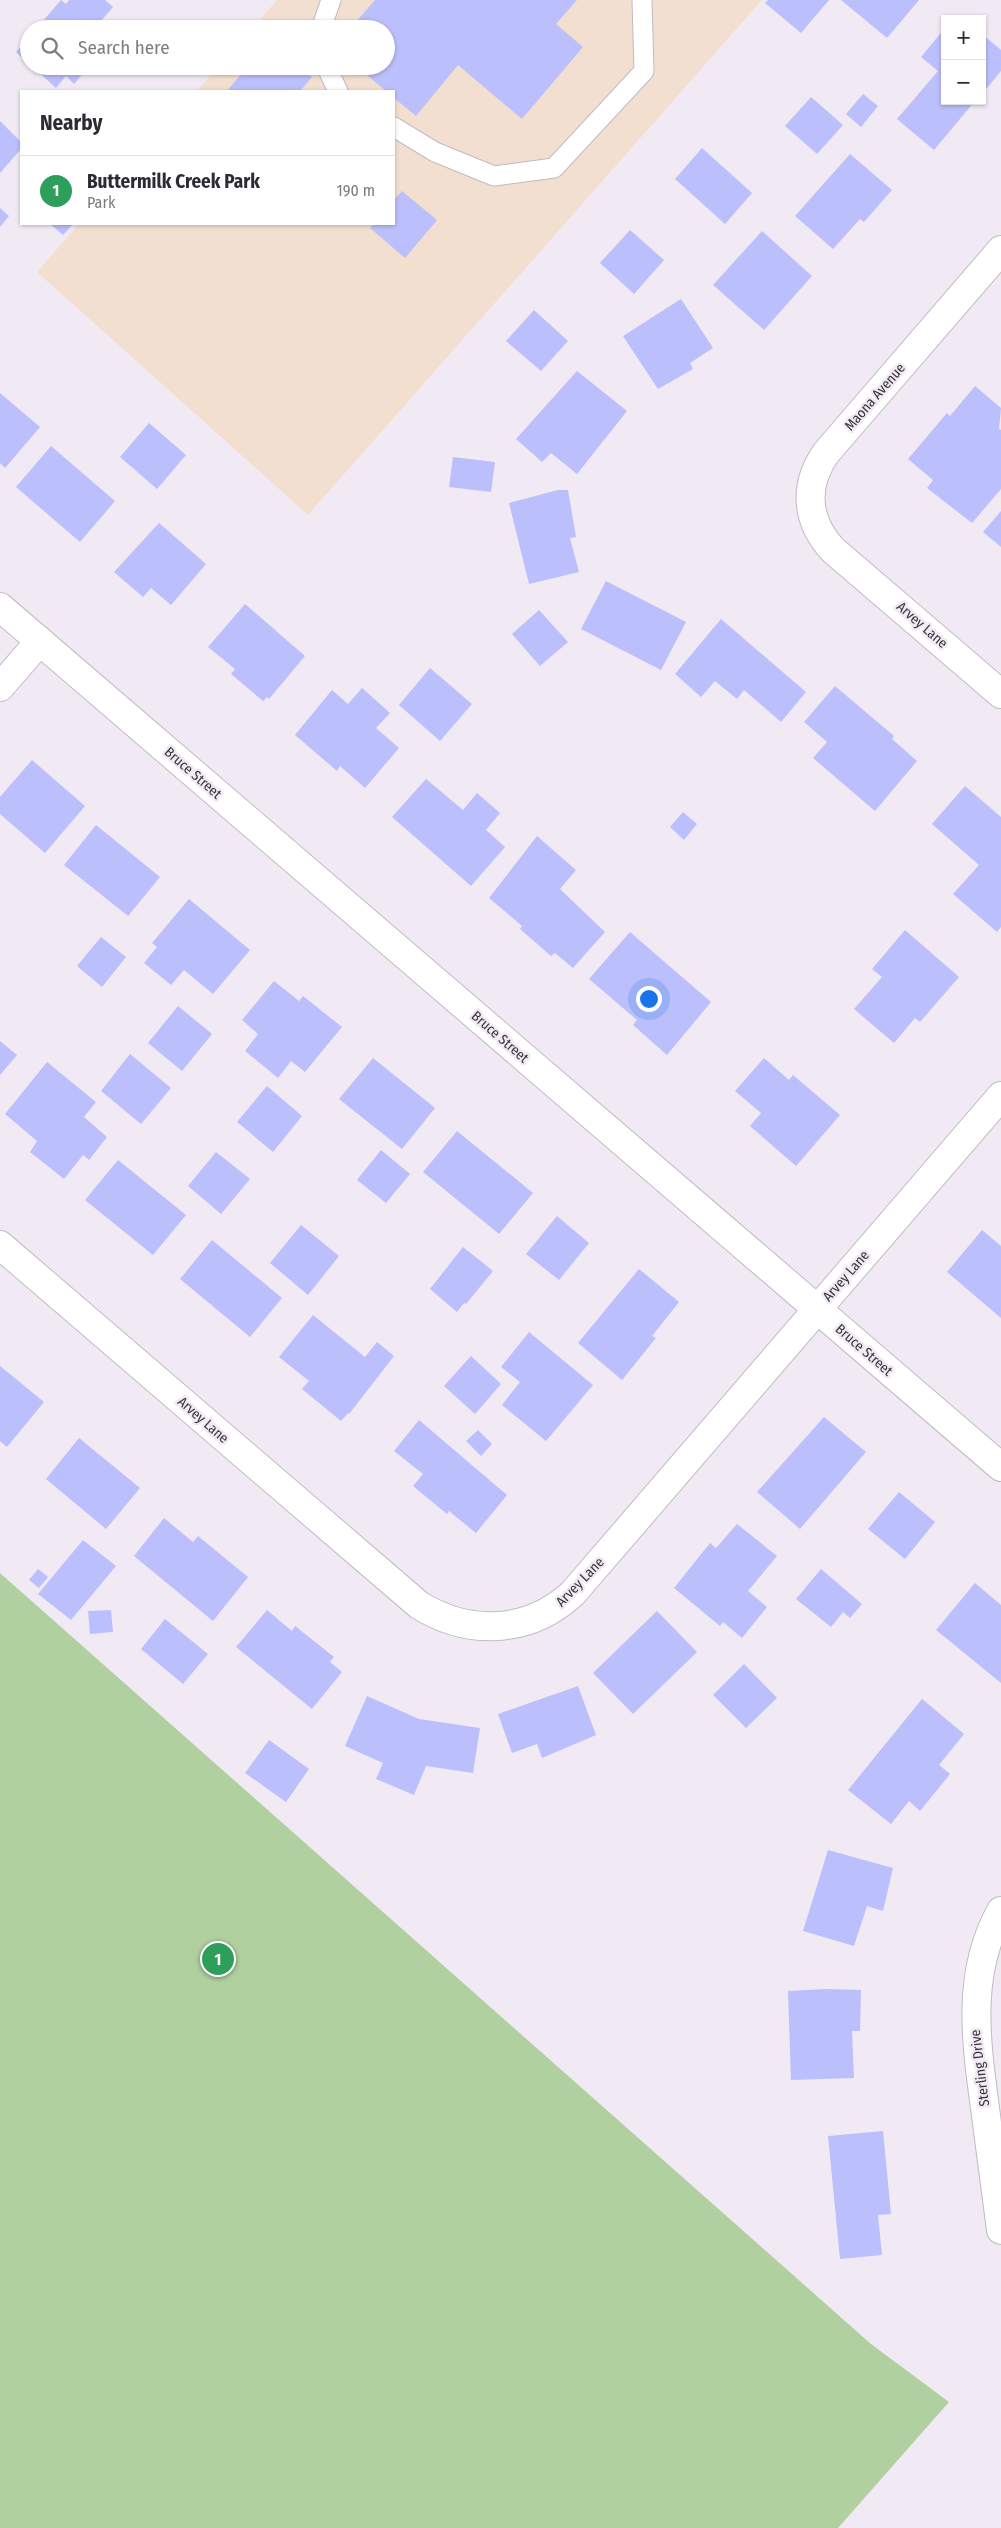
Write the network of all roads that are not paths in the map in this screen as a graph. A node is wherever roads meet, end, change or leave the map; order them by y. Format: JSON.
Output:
{"nodes":[{"id":1,"x":331,"y":0,"type":"edge"},
{"id":2,"x":642,"y":0,"type":"edge"},
{"id":3,"x":324,"y":20,"type":"edge"},
{"id":4,"x":330,"y":75,"type":"edge"},
{"id":5,"x":338,"y":90,"type":"edge"},
{"id":6,"x":395,"y":128,"type":"edge"},
{"id":7,"x":1001,"y":250,"type":"edge"},
{"id":8,"x":842,"y":557,"type":"joint"},
{"id":9,"x":0,"y":607,"type":"edge"},
{"id":10,"x":40,"y":641,"type":"junction"},
{"id":11,"x":0,"y":687,"type":"edge"},
{"id":12,"x":1001,"y":694,"type":"edge"},
{"id":13,"x":1001,"y":1096,"type":"edge"},
{"id":14,"x":0,"y":1245,"type":"edge"},
{"id":15,"x":817,"y":1310,"type":"junction"},
{"id":16,"x":1001,"y":1467,"type":"edge"},
{"id":17,"x":1001,"y":1911,"type":"edge"},
{"id":18,"x":1001,"y":2230,"type":"edge"}],
"edges":[{"from":1,"to":3,"type":"lane"},
{"from":2,"to":6,"type":"lane"},
{"from":4,"to":5,"type":"lane"},
{"from":7,"to":8,"type":"street","name":"Maona Avenue"},
{"from":8,"to":12,"type":"street","name":"Arvey Lane"},
{"from":9,"to":10,"type":"street","name":"Bruce Street"},
{"from":10,"to":11,"type":"street"},
{"from":10,"to":15,"type":"street","name":"Bruce Street"},
{"from":13,"to":15,"type":"street","name":"Arvey Lane"},
{"from":14,"to":15,"type":"street","name":"Arvey Lane"},
{"from":15,"to":16,"type":"street","name":"Bruce Street"},
{"from":17,"to":18,"type":"street","name":"Sterling Drive"}]}
